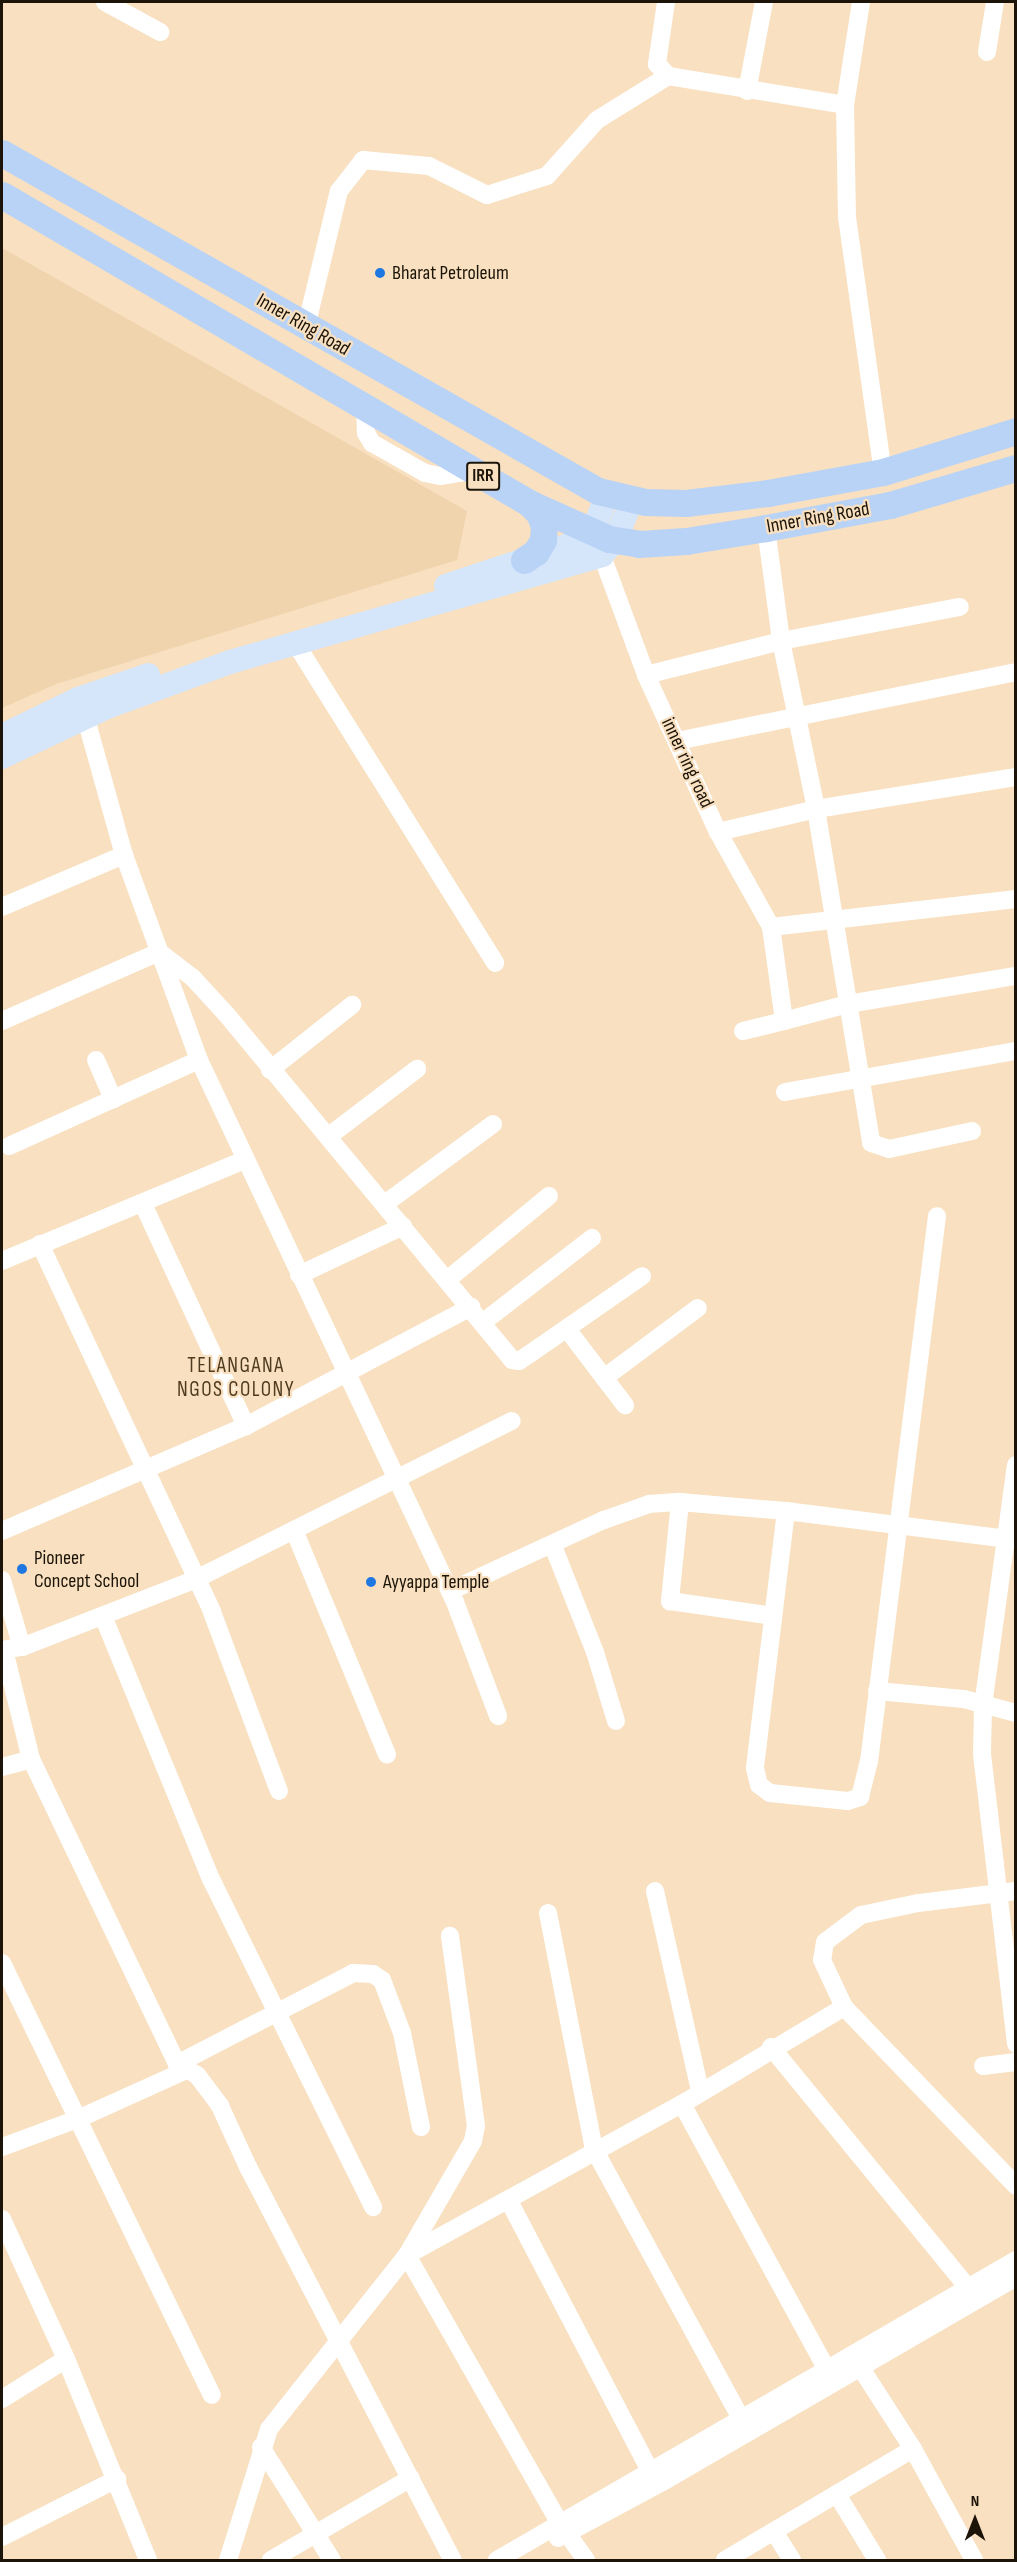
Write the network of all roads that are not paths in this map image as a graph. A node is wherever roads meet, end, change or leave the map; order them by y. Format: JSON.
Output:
{"nodes":[{"id":1,"x":105,"y":2,"type":"edge"},
{"id":2,"x":666,"y":2,"type":"edge"},
{"id":3,"x":764,"y":2,"type":"edge"},
{"id":4,"x":861,"y":2,"type":"edge"},
{"id":5,"x":995,"y":2,"type":"edge"},
{"id":6,"x":160,"y":32,"type":"dead end"},
{"id":7,"x":987,"y":52,"type":"dead end"},
{"id":8,"x":668,"y":76,"type":"junction"},
{"id":9,"x":747,"y":91,"type":"junction"},
{"id":10,"x":845,"y":105,"type":"junction"},
{"id":11,"x":2,"y":153,"type":"edge"},
{"id":12,"x":2,"y":195,"type":"edge"},
{"id":13,"x":306,"y":327,"type":"junction"},
{"id":14,"x":1016,"y":430,"type":"edge"},
{"id":15,"x":1016,"y":468,"type":"edge"},
{"id":16,"x":884,"y":472,"type":"junction"},
{"id":17,"x":620,"y":497,"type":"junction"},
{"id":18,"x":529,"y":503,"type":"junction"},
{"id":19,"x":766,"y":528,"type":"junction"},
{"id":20,"x":604,"y":542,"type":"junction"},
{"id":21,"x":524,"y":560,"type":"junction"},
{"id":22,"x":960,"y":607,"type":"dead end"},
{"id":23,"x":780,"y":641,"type":"junction"},
{"id":24,"x":296,"y":644,"type":"junction"},
{"id":25,"x":1016,"y":672,"type":"edge"},
{"id":26,"x":646,"y":675,"type":"junction"},
{"id":27,"x":86,"y":719,"type":"junction"},
{"id":28,"x":796,"y":720,"type":"junction"},
{"id":29,"x":2,"y":736,"type":"edge"},
{"id":30,"x":676,"y":741,"type":"junction"},
{"id":31,"x":2,"y":757,"type":"edge"},
{"id":32,"x":1016,"y":777,"type":"edge"},
{"id":33,"x":816,"y":809,"type":"junction"},
{"id":34,"x":718,"y":832,"type":"junction"},
{"id":35,"x":124,"y":855,"type":"junction"},
{"id":36,"x":1016,"y":899,"type":"edge"},
{"id":37,"x":2,"y":907,"type":"edge"},
{"id":38,"x":835,"y":917,"type":"junction"},
{"id":39,"x":771,"y":927,"type":"junction"},
{"id":40,"x":159,"y":952,"type":"junction"},
{"id":41,"x":495,"y":963,"type":"dead end"},
{"id":42,"x":1016,"y":976,"type":"edge"},
{"id":43,"x":848,"y":1004,"type":"junction"},
{"id":44,"x":352,"y":1005,"type":"dead end"},
{"id":45,"x":2,"y":1021,"type":"edge"},
{"id":46,"x":784,"y":1021,"type":"junction"},
{"id":47,"x":743,"y":1031,"type":"dead end"},
{"id":48,"x":1016,"y":1051,"type":"edge"},
{"id":49,"x":96,"y":1060,"type":"dead end"},
{"id":50,"x":199,"y":1060,"type":"junction"},
{"id":51,"x":417,"y":1069,"type":"dead end"},
{"id":52,"x":270,"y":1070,"type":"junction"},
{"id":53,"x":861,"y":1078,"type":"junction"},
{"id":54,"x":785,"y":1092,"type":"dead end"},
{"id":55,"x":113,"y":1099,"type":"junction"},
{"id":56,"x":494,"y":1124,"type":"dead end"},
{"id":57,"x":972,"y":1131,"type":"dead end"},
{"id":58,"x":329,"y":1136,"type":"junction"},
{"id":59,"x":9,"y":1146,"type":"dead end"},
{"id":60,"x":245,"y":1160,"type":"junction"},
{"id":61,"x":549,"y":1196,"type":"dead end"},
{"id":62,"x":386,"y":1203,"type":"junction"},
{"id":63,"x":142,"y":1204,"type":"junction"},
{"id":64,"x":937,"y":1216,"type":"dead end"},
{"id":65,"x":403,"y":1226,"type":"junction"},
{"id":66,"x":592,"y":1238,"type":"dead end"},
{"id":67,"x":40,"y":1245,"type":"junction"},
{"id":68,"x":2,"y":1261,"type":"edge"},
{"id":69,"x":299,"y":1275,"type":"junction"},
{"id":70,"x":642,"y":1276,"type":"dead end"},
{"id":71,"x":447,"y":1280,"type":"junction"},
{"id":72,"x":471,"y":1307,"type":"junction"},
{"id":73,"x":698,"y":1308,"type":"dead end"},
{"id":74,"x":482,"y":1323,"type":"junction"},
{"id":75,"x":567,"y":1329,"type":"junction"},
{"id":76,"x":348,"y":1376,"type":"junction"},
{"id":77,"x":604,"y":1378,"type":"junction"},
{"id":78,"x":625,"y":1405,"type":"dead end"},
{"id":79,"x":512,"y":1421,"type":"dead end"},
{"id":80,"x":246,"y":1426,"type":"junction"},
{"id":81,"x":1016,"y":1465,"type":"edge"},
{"id":82,"x":147,"y":1471,"type":"junction"},
{"id":83,"x":399,"y":1479,"type":"junction"},
{"id":84,"x":680,"y":1502,"type":"junction"},
{"id":85,"x":786,"y":1511,"type":"junction"},
{"id":86,"x":900,"y":1524,"type":"junction"},
{"id":87,"x":294,"y":1530,"type":"junction"},
{"id":88,"x":2,"y":1531,"type":"edge"},
{"id":89,"x":1012,"y":1539,"type":"edge"},
{"id":90,"x":553,"y":1546,"type":"junction"},
{"id":91,"x":196,"y":1579,"type":"junction"},
{"id":92,"x":2,"y":1580,"type":"edge"},
{"id":93,"x":450,"y":1591,"type":"junction"},
{"id":94,"x":103,"y":1616,"type":"junction"},
{"id":95,"x":773,"y":1616,"type":"junction"},
{"id":96,"x":9,"y":1649,"type":"edge"},
{"id":97,"x":877,"y":1691,"type":"junction"},
{"id":98,"x":983,"y":1706,"type":"junction"},
{"id":99,"x":1016,"y":1713,"type":"edge"},
{"id":100,"x":498,"y":1716,"type":"dead end"},
{"id":101,"x":616,"y":1721,"type":"dead end"},
{"id":102,"x":387,"y":1755,"type":"dead end"},
{"id":103,"x":31,"y":1759,"type":"junction"},
{"id":104,"x":2,"y":1767,"type":"edge"},
{"id":105,"x":279,"y":1791,"type":"dead end"},
{"id":106,"x":655,"y":1891,"type":"dead end"},
{"id":107,"x":1016,"y":1892,"type":"edge"},
{"id":108,"x":996,"y":1894,"type":"junction"},
{"id":109,"x":548,"y":1913,"type":"dead end"},
{"id":110,"x":450,"y":1936,"type":"dead end"},
{"id":111,"x":2,"y":1963,"type":"edge"},
{"id":112,"x":844,"y":2007,"type":"junction"},
{"id":113,"x":276,"y":2015,"type":"junction"},
{"id":114,"x":1016,"y":2044,"type":"edge"},
{"id":115,"x":771,"y":2047,"type":"junction"},
{"id":116,"x":1016,"y":2062,"type":"edge"},
{"id":117,"x":983,"y":2066,"type":"dead end"},
{"id":118,"x":181,"y":2068,"type":"junction"},
{"id":119,"x":700,"y":2091,"type":"junction"},
{"id":120,"x":682,"y":2104,"type":"junction"},
{"id":121,"x":80,"y":2118,"type":"junction"},
{"id":122,"x":421,"y":2127,"type":"dead end"},
{"id":123,"x":2,"y":2147,"type":"edge"},
{"id":124,"x":594,"y":2150,"type":"junction"},
{"id":125,"x":1016,"y":2186,"type":"edge"},
{"id":126,"x":509,"y":2201,"type":"junction"},
{"id":127,"x":373,"y":2207,"type":"dead end"},
{"id":128,"x":2,"y":2219,"type":"edge"},
{"id":129,"x":407,"y":2255,"type":"junction"},
{"id":130,"x":1016,"y":2260,"type":"edge"},
{"id":131,"x":1016,"y":2277,"type":"edge"},
{"id":132,"x":968,"y":2288,"type":"junction"},
{"id":133,"x":340,"y":2344,"type":"junction"},
{"id":134,"x":66,"y":2359,"type":"junction"},
{"id":135,"x":856,"y":2362,"type":"junction"},
{"id":136,"x":827,"y":2370,"type":"junction"},
{"id":137,"x":212,"y":2396,"type":"dead end"},
{"id":138,"x":2,"y":2399,"type":"edge"},
{"id":139,"x":742,"y":2421,"type":"junction"},
{"id":140,"x":261,"y":2447,"type":"junction"},
{"id":141,"x":913,"y":2449,"type":"junction"},
{"id":142,"x":651,"y":2473,"type":"junction"},
{"id":143,"x":411,"y":2478,"type":"junction"},
{"id":144,"x":117,"y":2479,"type":"junction"},
{"id":145,"x":838,"y":2496,"type":"junction"},
{"id":146,"x":563,"y":2528,"type":"junction"},
{"id":147,"x":314,"y":2533,"type":"junction"},
{"id":148,"x":776,"y":2533,"type":"junction"},
{"id":149,"x":2,"y":2537,"type":"edge"},
{"id":150,"x":148,"y":2560,"type":"edge"},
{"id":151,"x":228,"y":2560,"type":"edge"},
{"id":152,"x":271,"y":2560,"type":"edge"},
{"id":153,"x":332,"y":2560,"type":"edge"},
{"id":154,"x":453,"y":2560,"type":"edge"},
{"id":155,"x":497,"y":2560,"type":"edge"},
{"id":156,"x":515,"y":2560,"type":"edge"},
{"id":157,"x":586,"y":2560,"type":"edge"},
{"id":158,"x":725,"y":2560,"type":"edge"},
{"id":159,"x":792,"y":2560,"type":"edge"},
{"id":160,"x":877,"y":2560,"type":"edge"},
{"id":161,"x":974,"y":2560,"type":"edge"}],
"edges":[{"from":1,"to":6,"type":"street"},
{"from":2,"to":8,"type":"street"},
{"from":3,"to":9,"type":"street"},
{"from":4,"to":10,"type":"street"},
{"from":5,"to":7,"type":"street"},
{"from":8,"to":9,"type":"street"},
{"from":8,"to":13,"type":"street"},
{"from":9,"to":10,"type":"street"},
{"from":10,"to":16,"type":"street"},
{"from":11,"to":13,"type":"highway","name":"Inner Ring Road","number":"IRR"},
{"from":12,"to":18,"type":"highway","name":"Inner Ring Road","number":"IRR"},
{"from":13,"to":17,"type":"highway","name":"Inner Ring Road","number":"IRR"},
{"from":14,"to":16,"type":"highway","name":"Inner Ring Road","number":"IRR"},
{"from":15,"to":19,"type":"highway","name":"Inner Ring Road","number":"IRR"},
{"from":16,"to":17,"type":"highway","name":"Inner Ring Road","number":"IRR"},
{"from":17,"to":20,"type":"main road"},
{"from":18,"to":20,"type":"highway","name":"Inner Ring Road","number":"IRR"},
{"from":18,"to":21,"type":"highway"},
{"from":19,"to":20,"type":"highway","name":"Inner Ring Road","number":"IRR"},
{"from":19,"to":23,"type":"street"},
{"from":20,"to":21,"type":"main road"},
{"from":20,"to":24,"type":"main road","name":"Inner Ring Road","number":"IRR"},
{"from":20,"to":26,"type":"street","name":"inner ring road"},
{"from":21,"to":29,"type":"main road"},
{"from":22,"to":23,"type":"street"},
{"from":23,"to":26,"type":"street"},
{"from":23,"to":28,"type":"street"},
{"from":24,"to":27,"type":"main road","name":"Inner Ring Road","number":"IRR"},
{"from":24,"to":41,"type":"street"},
{"from":25,"to":28,"type":"street"},
{"from":26,"to":30,"type":"street","name":"inner ring road"},
{"from":27,"to":31,"type":"main road","name":"Inner Ring Road","number":"IRR"},
{"from":27,"to":35,"type":"street"},
{"from":28,"to":30,"type":"street"},
{"from":28,"to":33,"type":"street"},
{"from":30,"to":34,"type":"street","name":"inner ring road"},
{"from":32,"to":33,"type":"street"},
{"from":33,"to":34,"type":"street"},
{"from":33,"to":38,"type":"street"},
{"from":34,"to":39,"type":"street","name":"inner ring road"},
{"from":35,"to":37,"type":"street"},
{"from":35,"to":40,"type":"street"},
{"from":36,"to":38,"type":"street"},
{"from":38,"to":39,"type":"street"},
{"from":38,"to":43,"type":"street"},
{"from":39,"to":46,"type":"street"},
{"from":40,"to":45,"type":"street"},
{"from":40,"to":50,"type":"street"},
{"from":40,"to":52,"type":"street"},
{"from":42,"to":43,"type":"street"},
{"from":43,"to":46,"type":"street"},
{"from":43,"to":53,"type":"street"},
{"from":44,"to":52,"type":"street"},
{"from":46,"to":47,"type":"street"},
{"from":48,"to":53,"type":"street"},
{"from":49,"to":55,"type":"street"},
{"from":50,"to":55,"type":"street"},
{"from":50,"to":60,"type":"street"},
{"from":51,"to":58,"type":"street"},
{"from":52,"to":58,"type":"street"},
{"from":53,"to":54,"type":"street"},
{"from":53,"to":57,"type":"street"},
{"from":55,"to":59,"type":"street"},
{"from":56,"to":62,"type":"street"},
{"from":58,"to":62,"type":"street"},
{"from":60,"to":63,"type":"street"},
{"from":60,"to":69,"type":"street"},
{"from":61,"to":71,"type":"street"},
{"from":62,"to":65,"type":"street"},
{"from":63,"to":67,"type":"street"},
{"from":63,"to":80,"type":"street"},
{"from":64,"to":86,"type":"street"},
{"from":65,"to":69,"type":"street"},
{"from":65,"to":71,"type":"street"},
{"from":66,"to":74,"type":"street"},
{"from":67,"to":68,"type":"street"},
{"from":67,"to":82,"type":"street"},
{"from":69,"to":76,"type":"street"},
{"from":70,"to":75,"type":"street"},
{"from":71,"to":72,"type":"street"},
{"from":72,"to":74,"type":"street"},
{"from":72,"to":76,"type":"street"},
{"from":73,"to":77,"type":"street"},
{"from":74,"to":75,"type":"street"},
{"from":75,"to":77,"type":"street"},
{"from":76,"to":80,"type":"street"},
{"from":76,"to":83,"type":"street"},
{"from":77,"to":78,"type":"street"},
{"from":79,"to":83,"type":"street"},
{"from":80,"to":82,"type":"street"},
{"from":81,"to":89,"type":"street"},
{"from":82,"to":88,"type":"street"},
{"from":82,"to":91,"type":"street"},
{"from":83,"to":87,"type":"street"},
{"from":83,"to":93,"type":"street"},
{"from":84,"to":85,"type":"street"},
{"from":84,"to":90,"type":"street"},
{"from":84,"to":95,"type":"street"},
{"from":85,"to":86,"type":"street"},
{"from":85,"to":95,"type":"street"},
{"from":86,"to":89,"type":"street"},
{"from":86,"to":97,"type":"street"},
{"from":87,"to":91,"type":"street"},
{"from":87,"to":102,"type":"street"},
{"from":89,"to":98,"type":"street"},
{"from":90,"to":93,"type":"street"},
{"from":90,"to":101,"type":"street"},
{"from":91,"to":94,"type":"street"},
{"from":91,"to":105,"type":"street"},
{"from":92,"to":96,"type":"street"},
{"from":93,"to":100,"type":"street"},
{"from":94,"to":96,"type":"street"},
{"from":94,"to":113,"type":"street"},
{"from":95,"to":97,"type":"street"},
{"from":96,"to":103,"type":"street"},
{"from":97,"to":98,"type":"street"},
{"from":98,"to":99,"type":"street"},
{"from":98,"to":108,"type":"street"},
{"from":103,"to":104,"type":"street"},
{"from":103,"to":118,"type":"street"},
{"from":106,"to":119,"type":"street"},
{"from":107,"to":108,"type":"street"},
{"from":108,"to":112,"type":"street"},
{"from":108,"to":114,"type":"street"},
{"from":109,"to":124,"type":"street"},
{"from":110,"to":129,"type":"street"},
{"from":111,"to":121,"type":"street"},
{"from":112,"to":115,"type":"street"},
{"from":112,"to":125,"type":"street"},
{"from":113,"to":118,"type":"street"},
{"from":113,"to":122,"type":"street"},
{"from":113,"to":127,"type":"street"},
{"from":115,"to":119,"type":"street"},
{"from":115,"to":132,"type":"street"},
{"from":116,"to":117,"type":"street"},
{"from":118,"to":121,"type":"street"},
{"from":118,"to":133,"type":"street"},
{"from":119,"to":120,"type":"street"},
{"from":120,"to":124,"type":"street"},
{"from":120,"to":136,"type":"street"},
{"from":121,"to":123,"type":"street"},
{"from":121,"to":137,"type":"street"},
{"from":124,"to":126,"type":"street"},
{"from":124,"to":139,"type":"street"},
{"from":126,"to":129,"type":"street"},
{"from":126,"to":142,"type":"street"},
{"from":128,"to":134,"type":"street"},
{"from":129,"to":133,"type":"street"},
{"from":129,"to":146,"type":"street"},
{"from":130,"to":132,"type":"street"},
{"from":131,"to":135,"type":"street"},
{"from":132,"to":135,"type":"street"},
{"from":133,"to":140,"type":"street"},
{"from":133,"to":143,"type":"street"},
{"from":134,"to":138,"type":"street"},
{"from":134,"to":144,"type":"street"},
{"from":135,"to":136,"type":"street"},
{"from":135,"to":141,"type":"street"},
{"from":135,"to":146,"type":"street"},
{"from":136,"to":139,"type":"street"},
{"from":139,"to":142,"type":"street"},
{"from":140,"to":147,"type":"street"},
{"from":140,"to":151,"type":"street"},
{"from":141,"to":145,"type":"street"},
{"from":141,"to":161,"type":"street"},
{"from":142,"to":146,"type":"street"},
{"from":143,"to":147,"type":"street"},
{"from":143,"to":154,"type":"street"},
{"from":144,"to":149,"type":"street"},
{"from":144,"to":150,"type":"street"},
{"from":145,"to":148,"type":"street"},
{"from":145,"to":160,"type":"street"},
{"from":146,"to":155,"type":"street"},
{"from":146,"to":156,"type":"street"},
{"from":146,"to":157,"type":"street"},
{"from":147,"to":152,"type":"street"},
{"from":147,"to":153,"type":"street"},
{"from":148,"to":158,"type":"street"},
{"from":148,"to":159,"type":"street"}]}
